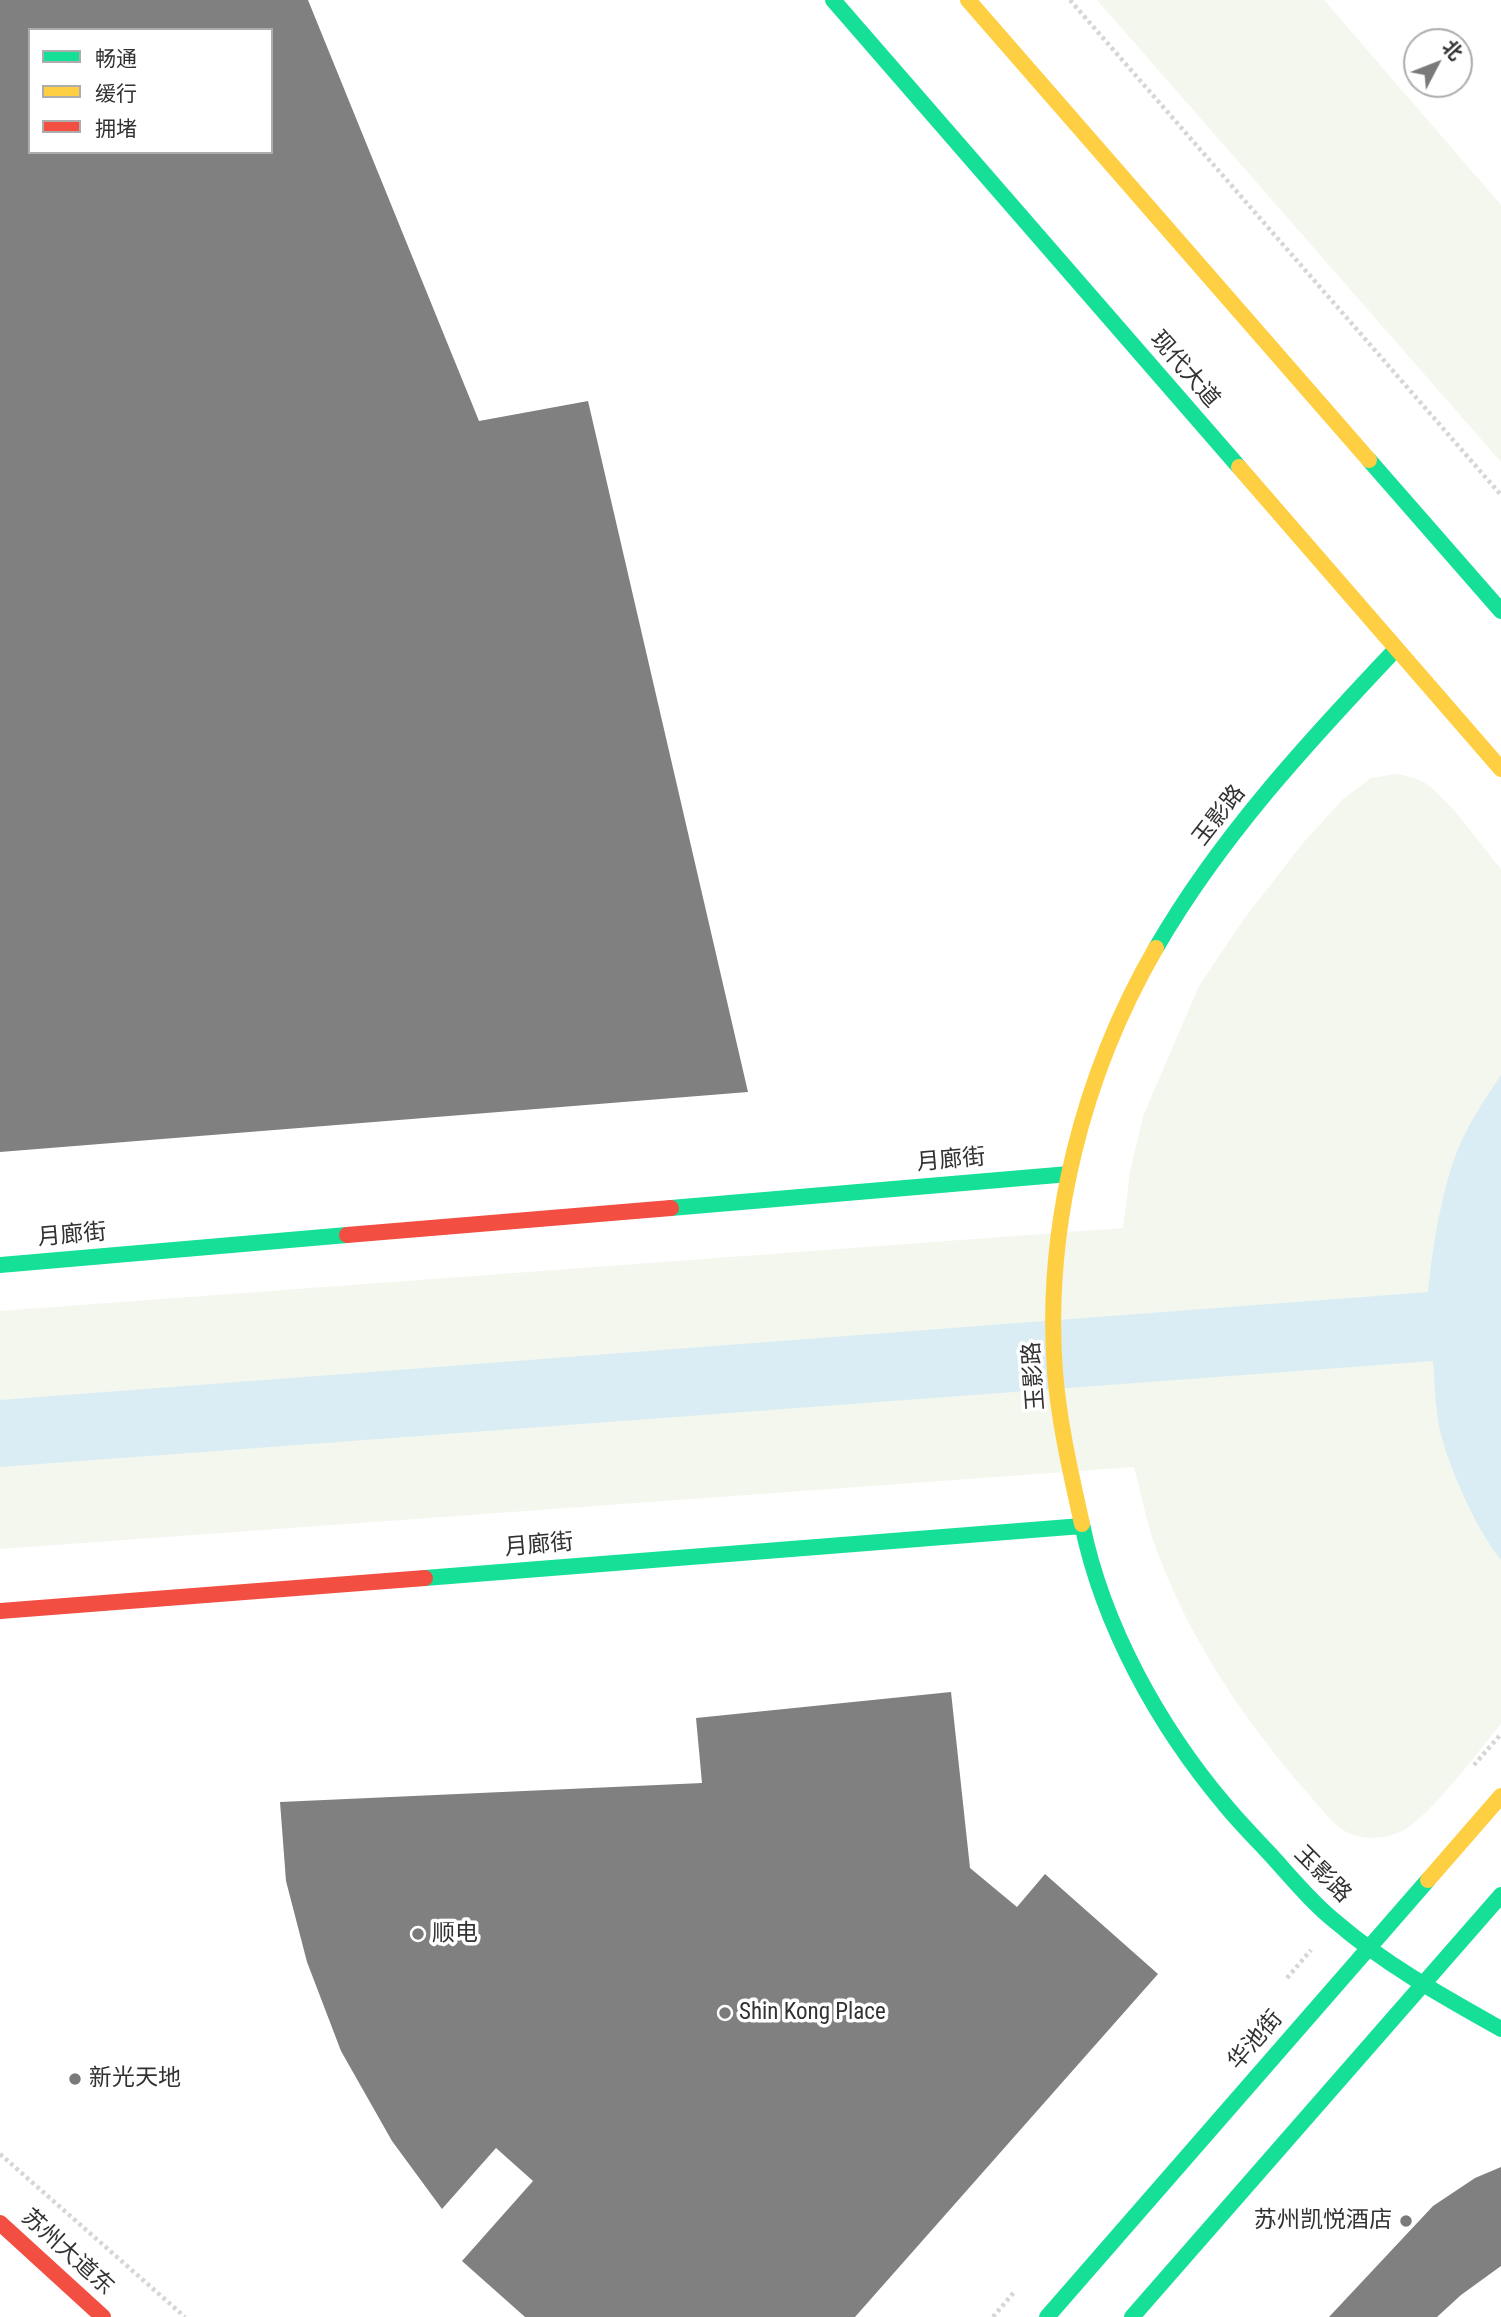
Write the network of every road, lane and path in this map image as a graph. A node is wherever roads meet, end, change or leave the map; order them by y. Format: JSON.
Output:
{"nodes":[{"id":1,"x":833,"y":0,"type":"edge"},
{"id":2,"x":968,"y":0,"type":"edge"},
{"id":3,"x":1070,"y":0,"type":"edge"},
{"id":4,"x":1501,"y":495,"type":"edge"},
{"id":5,"x":1501,"y":611,"type":"edge"},
{"id":6,"x":1396,"y":649,"type":"junction"},
{"id":7,"x":1501,"y":769,"type":"edge"},
{"id":8,"x":1069,"y":1174,"type":"junction"},
{"id":9,"x":0,"y":1265,"type":"edge"},
{"id":10,"x":1082,"y":1526,"type":"junction"},
{"id":11,"x":0,"y":1611,"type":"edge"},
{"id":12,"x":1501,"y":1796,"type":"edge"},
{"id":13,"x":1501,"y":1895,"type":"edge"},
{"id":14,"x":1370,"y":1948,"type":"junction"},
{"id":15,"x":1424,"y":1984,"type":"junction"},
{"id":16,"x":1501,"y":2029,"type":"edge"},
{"id":17,"x":0,"y":2154,"type":"edge"},
{"id":18,"x":0,"y":2223,"type":"edge"},
{"id":19,"x":103,"y":2317,"type":"edge"},
{"id":20,"x":185,"y":2317,"type":"edge"},
{"id":21,"x":1047,"y":2317,"type":"edge"},
{"id":22,"x":1132,"y":2317,"type":"edge"}],
"edges":[{"from":1,"to":6,"type":"street","name":"现代大道"},
{"from":2,"to":5,"type":"street"},
{"from":3,"to":4,"type":"path"},
{"from":6,"to":7,"type":"street","name":"现代大道"},
{"from":6,"to":8,"type":"street","name":"玉影路"},
{"from":8,"to":9,"type":"street","name":"月廊街"},
{"from":8,"to":10,"type":"street","name":"玉影路"},
{"from":10,"to":11,"type":"street","name":"月廊街"},
{"from":10,"to":14,"type":"street","name":"玉影路"},
{"from":12,"to":14,"type":"street","name":"华池街"},
{"from":13,"to":15,"type":"street"},
{"from":14,"to":15,"type":"street","name":"玉影路"},
{"from":14,"to":21,"type":"street","name":"华池街"},
{"from":15,"to":16,"type":"street","name":"玉影路"},
{"from":15,"to":22,"type":"street"},
{"from":17,"to":20,"type":"path"},
{"from":18,"to":19,"type":"street","name":"苏州大道东"}]}
